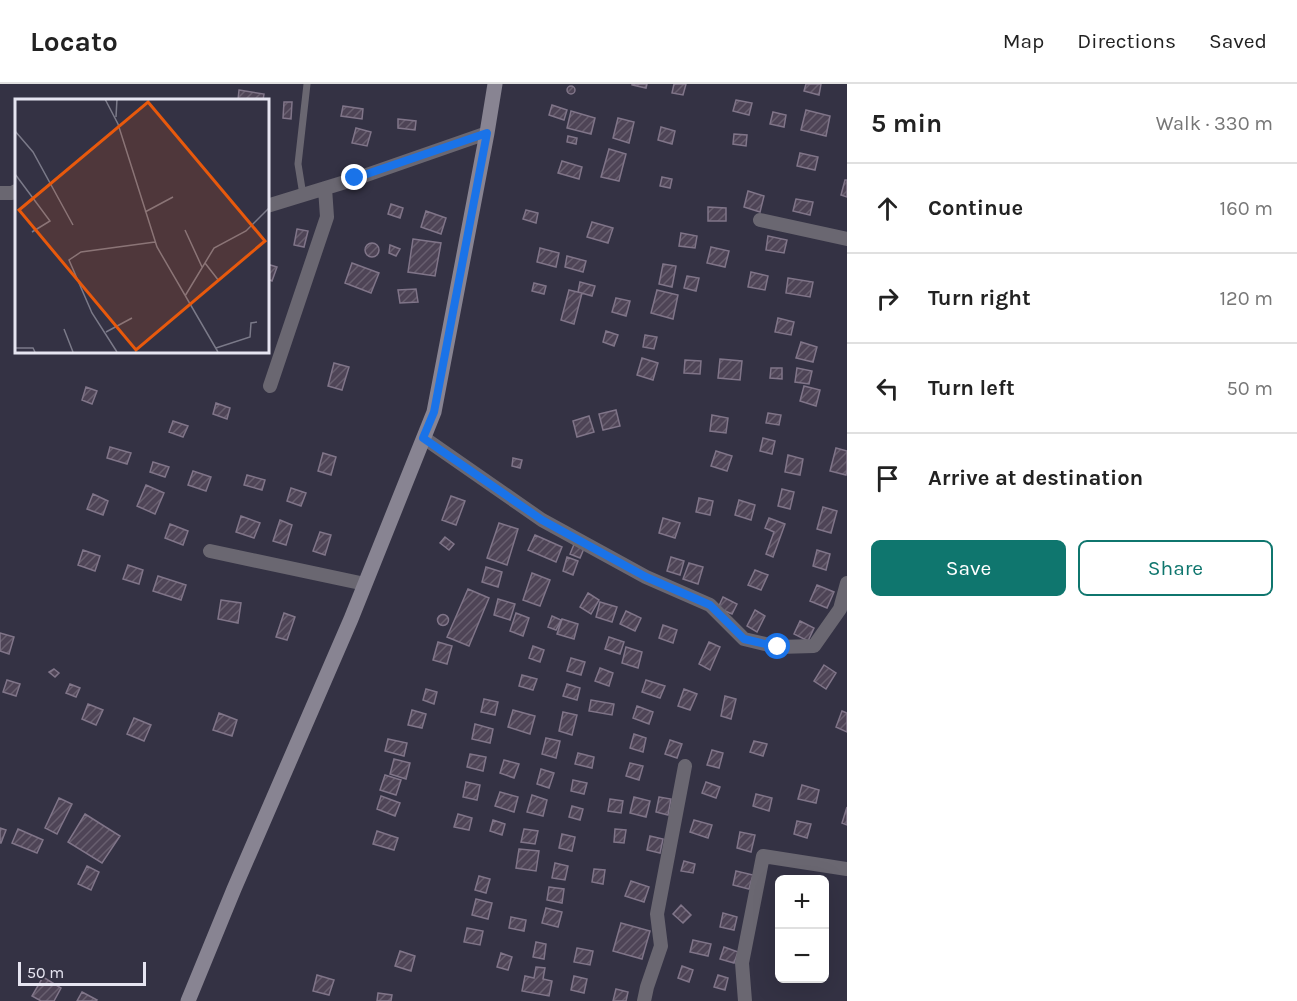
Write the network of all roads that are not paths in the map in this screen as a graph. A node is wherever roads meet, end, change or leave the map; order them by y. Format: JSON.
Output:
{"nodes":[{"id":1,"x":307,"y":84,"type":"edge"},
{"id":2,"x":495,"y":84,"type":"edge"},
{"id":3,"x":487,"y":133,"type":"junction"},
{"id":4,"x":325,"y":188,"type":"junction"},
{"id":5,"x":15,"y":192,"type":"edge"},
{"id":6,"x":0,"y":193,"type":"edge"},
{"id":7,"x":303,"y":195,"type":"junction"},
{"id":8,"x":268,"y":206,"type":"edge"},
{"id":9,"x":760,"y":220,"type":"dead end"},
{"id":10,"x":847,"y":239,"type":"edge"},
{"id":11,"x":270,"y":386,"type":"dead end"},
{"id":12,"x":423,"y":438,"type":"junction"},
{"id":13,"x":210,"y":551,"type":"dead end"},
{"id":14,"x":847,"y":583,"type":"edge"},
{"id":15,"x":365,"y":584,"type":"junction"},
{"id":16,"x":685,"y":766,"type":"dead end"},
{"id":17,"x":847,"y":869,"type":"edge"},
{"id":18,"x":188,"y":1001,"type":"edge"},
{"id":19,"x":644,"y":1001,"type":"edge"},
{"id":20,"x":745,"y":1001,"type":"edge"}],
"edges":[{"from":1,"to":7,"type":"lane"},
{"from":2,"to":3,"type":"main road"},
{"from":3,"to":4,"type":"street"},
{"from":3,"to":12,"type":"main road"},
{"from":4,"to":7,"type":"street"},
{"from":4,"to":11,"type":"street"},
{"from":5,"to":6,"type":"street"},
{"from":7,"to":8,"type":"street"},
{"from":9,"to":10,"type":"street"},
{"from":12,"to":14,"type":"street"},
{"from":12,"to":15,"type":"main road"},
{"from":13,"to":15,"type":"street"},
{"from":15,"to":18,"type":"main road"},
{"from":16,"to":19,"type":"street"},
{"from":17,"to":20,"type":"street"}]}
